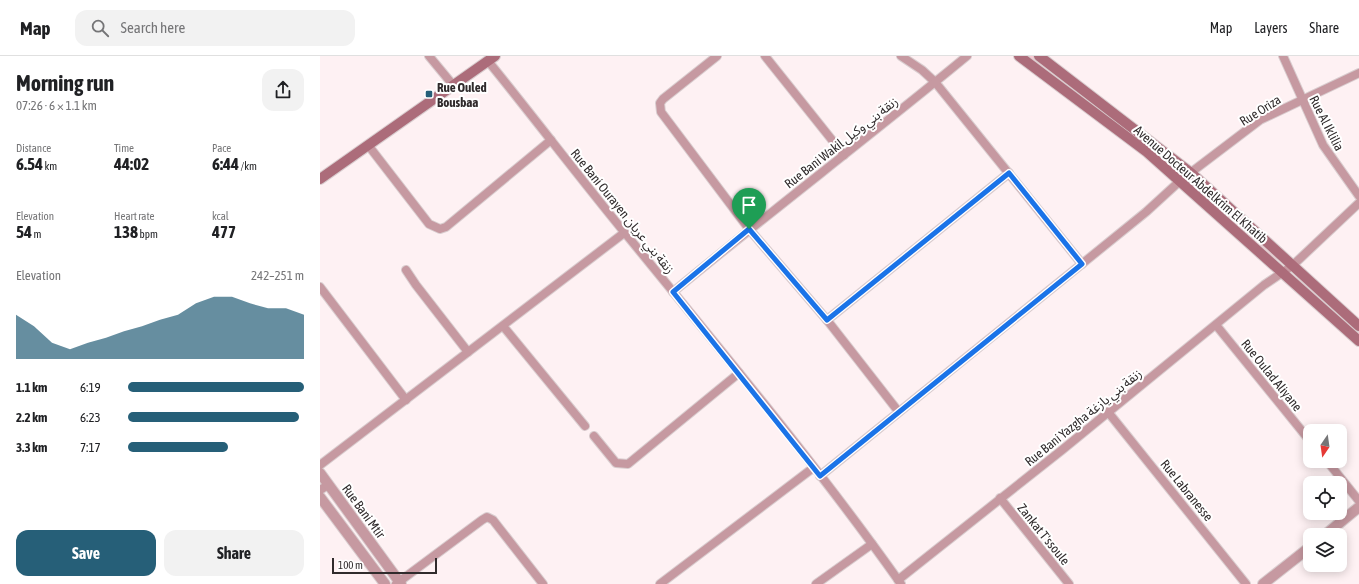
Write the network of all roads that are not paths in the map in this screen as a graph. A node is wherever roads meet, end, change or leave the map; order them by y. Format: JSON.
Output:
{"nodes":[{"id":1,"x":429,"y":56,"type":"edge"},
{"id":2,"x":717,"y":56,"type":"edge"},
{"id":3,"x":765,"y":56,"type":"edge"},
{"id":4,"x":900,"y":56,"type":"edge"},
{"id":5,"x":967,"y":56,"type":"edge"},
{"id":6,"x":1019,"y":56,"type":"edge"},
{"id":7,"x":1039,"y":56,"type":"edge"},
{"id":8,"x":1283,"y":56,"type":"edge"},
{"id":9,"x":492,"y":59,"type":"edge"},
{"id":10,"x":1359,"y":73,"type":"edge"},
{"id":11,"x":935,"y":82,"type":"junction"},
{"id":12,"x":453,"y":85,"type":"junction"},
{"id":13,"x":1302,"y":100,"type":"junction"},
{"id":14,"x":551,"y":140,"type":"junction"},
{"id":15,"x":368,"y":145,"type":"junction"},
{"id":16,"x":844,"y":156,"type":"junction"},
{"id":17,"x":1009,"y":173,"type":"junction"},
{"id":18,"x":1191,"y":173,"type":"junction"},
{"id":19,"x":320,"y":179,"type":"edge"},
{"id":20,"x":1181,"y":180,"type":"junction"},
{"id":21,"x":1359,"y":196,"type":"edge"},
{"id":22,"x":1359,"y":203,"type":"edge"},
{"id":23,"x":749,"y":229,"type":"junction"},
{"id":24,"x":624,"y":233,"type":"junction"},
{"id":25,"x":1082,"y":264,"type":"junction"},
{"id":26,"x":1292,"y":266,"type":"junction"},
{"id":27,"x":406,"y":270,"type":"dead end"},
{"id":28,"x":1282,"y":272,"type":"junction"},
{"id":29,"x":320,"y":287,"type":"edge"},
{"id":30,"x":673,"y":292,"type":"junction"},
{"id":31,"x":827,"y":320,"type":"junction"},
{"id":32,"x":1216,"y":325,"type":"junction"},
{"id":33,"x":503,"y":326,"type":"junction"},
{"id":34,"x":1359,"y":326,"type":"edge"},
{"id":35,"x":1359,"y":342,"type":"edge"},
{"id":36,"x":468,"y":352,"type":"junction"},
{"id":37,"x":739,"y":373,"type":"junction"},
{"id":38,"x":406,"y":400,"type":"junction"},
{"id":39,"x":898,"y":410,"type":"junction"},
{"id":40,"x":1108,"y":412,"type":"junction"},
{"id":41,"x":585,"y":426,"type":"dead end"},
{"id":42,"x":1303,"y":432,"type":"edge"},
{"id":43,"x":594,"y":436,"type":"dead end"},
{"id":44,"x":320,"y":464,"type":"edge"},
{"id":45,"x":814,"y":468,"type":"junction"},
{"id":46,"x":1333,"y":468,"type":"edge"},
{"id":47,"x":320,"y":473,"type":"edge"},
{"id":48,"x":820,"y":476,"type":"junction"},
{"id":49,"x":324,"y":488,"type":"edge"},
{"id":50,"x":320,"y":497,"type":"edge"},
{"id":51,"x":1000,"y":498,"type":"junction"},
{"id":52,"x":1359,"y":501,"type":"edge"},
{"id":53,"x":1359,"y":507,"type":"edge"},
{"id":54,"x":1334,"y":528,"type":"edge"},
{"id":55,"x":872,"y":544,"type":"junction"},
{"id":56,"x":1303,"y":553,"type":"edge"},
{"id":57,"x":899,"y":582,"type":"edge"},
{"id":58,"x":399,"y":583,"type":"edge"},
{"id":59,"x":385,"y":584,"type":"edge"},
{"id":60,"x":543,"y":584,"type":"edge"},
{"id":61,"x":660,"y":584,"type":"edge"},
{"id":62,"x":816,"y":584,"type":"edge"},
{"id":63,"x":1069,"y":584,"type":"edge"},
{"id":64,"x":1246,"y":584,"type":"edge"},
{"id":65,"x":1263,"y":584,"type":"edge"}],
"edges":[{"from":1,"to":12,"type":"street"},
{"from":2,"to":23,"type":"street"},
{"from":3,"to":16,"type":"street"},
{"from":4,"to":11,"type":"street"},
{"from":5,"to":11,"type":"street","name":"Rue Bani Wakil زنقة بني وكيل"},
{"from":6,"to":20,"type":"main road","name":"Avenue Docteur Abdelkrim El Khatib"},
{"from":7,"to":18,"type":"main road","name":"Avenue Docteur Abdelkrim El Khatib"},
{"from":8,"to":13,"type":"street","name":"Rue Al Iklilia"},
{"from":9,"to":12,"type":"main road"},
{"from":9,"to":14,"type":"street","name":"Rue Bani Ourayen زنقة بني عريان"},
{"from":10,"to":13,"type":"street","name":"Rue Oriza"},
{"from":11,"to":16,"type":"street","name":"Rue Bani Wakil زنقة بني وكيل"},
{"from":11,"to":17,"type":"street"},
{"from":12,"to":15,"type":"main road"},
{"from":13,"to":18,"type":"street","name":"Rue Oriza"},
{"from":13,"to":21,"type":"street","name":"Rue Al Iklilia"},
{"from":14,"to":15,"type":"street"},
{"from":14,"to":24,"type":"street","name":"Rue Bani Ourayen زنقة بني عريان"},
{"from":15,"to":19,"type":"main road"},
{"from":16,"to":23,"type":"street","name":"Rue Bani Wakil زنقة بني وكيل"},
{"from":17,"to":25,"type":"street"},
{"from":17,"to":31,"type":"street"},
{"from":18,"to":20,"type":"street","name":"Rue Oriza"},
{"from":18,"to":26,"type":"main road","name":"Avenue Docteur Abdelkrim El Khatib"},
{"from":20,"to":25,"type":"street","name":"Rue Oriza"},
{"from":20,"to":28,"type":"main road","name":"Avenue Docteur Abdelkrim El Khatib"},
{"from":22,"to":26,"type":"street","name":"Rue Bani Yazgha زنقة بني يازغة"},
{"from":23,"to":30,"type":"street","name":"Rue Bani Wakil زنقة بني وكيل"},
{"from":23,"to":31,"type":"street"},
{"from":24,"to":30,"type":"street","name":"Rue Bani Ourayen زنقة بني عريان"},
{"from":24,"to":33,"type":"street"},
{"from":25,"to":39,"type":"street","name":"Rue Oriza"},
{"from":26,"to":28,"type":"street","name":"Rue Bani Yazgha زنقة بني يازغة"},
{"from":26,"to":34,"type":"main road","name":"Avenue Docteur Abdelkrim El Khatib"},
{"from":27,"to":36,"type":"street"},
{"from":28,"to":32,"type":"street","name":"Rue Bani Yazgha زنقة بني يازغة"},
{"from":28,"to":35,"type":"main road","name":"Avenue Docteur Abdelkrim El Khatib"},
{"from":29,"to":38,"type":"street"},
{"from":30,"to":37,"type":"street","name":"Rue Bani Ourayen زنقة بني عريان"},
{"from":31,"to":39,"type":"street"},
{"from":32,"to":40,"type":"street","name":"Rue Bani Yazgha زنقة بني يازغة"},
{"from":32,"to":42,"type":"street","name":"Rue Oulad Aliyane"},
{"from":33,"to":36,"type":"street"},
{"from":33,"to":41,"type":"street"},
{"from":36,"to":38,"type":"street"},
{"from":37,"to":43,"type":"street"},
{"from":37,"to":45,"type":"street","name":"Rue Bani Ourayen زنقة بني عريان"},
{"from":38,"to":44,"type":"street"},
{"from":39,"to":48,"type":"street","name":"Rue Oriza"},
{"from":40,"to":51,"type":"street","name":"Rue Bani Yazgha زنقة بني يازغة"},
{"from":40,"to":64,"type":"street","name":"Rue Labranesse"},
{"from":45,"to":48,"type":"street","name":"Rue Bani Ourayen زنقة بني عريان"},
{"from":45,"to":61,"type":"street"},
{"from":46,"to":52,"type":"street"},
{"from":47,"to":49,"type":"street","name":"Rue Bani Mtir"},
{"from":48,"to":55,"type":"street","name":"Rue Bani Ourayen زنقة بني عريان"},
{"from":49,"to":58,"type":"street","name":"Rue Bani Mtir"},
{"from":50,"to":59,"type":"street","name":"Rue Bani Mtir"},
{"from":51,"to":57,"type":"street","name":"Rue Bani Yazgha زنقة بني يازغة"},
{"from":51,"to":63,"type":"street","name":"Zankat T'ssoule"},
{"from":53,"to":54,"type":"street"},
{"from":55,"to":57,"type":"street","name":"Rue Bani Ourayen زنقة بني عريان"},
{"from":55,"to":62,"type":"street"},
{"from":56,"to":65,"type":"street"},
{"from":58,"to":60,"type":"street"}]}
